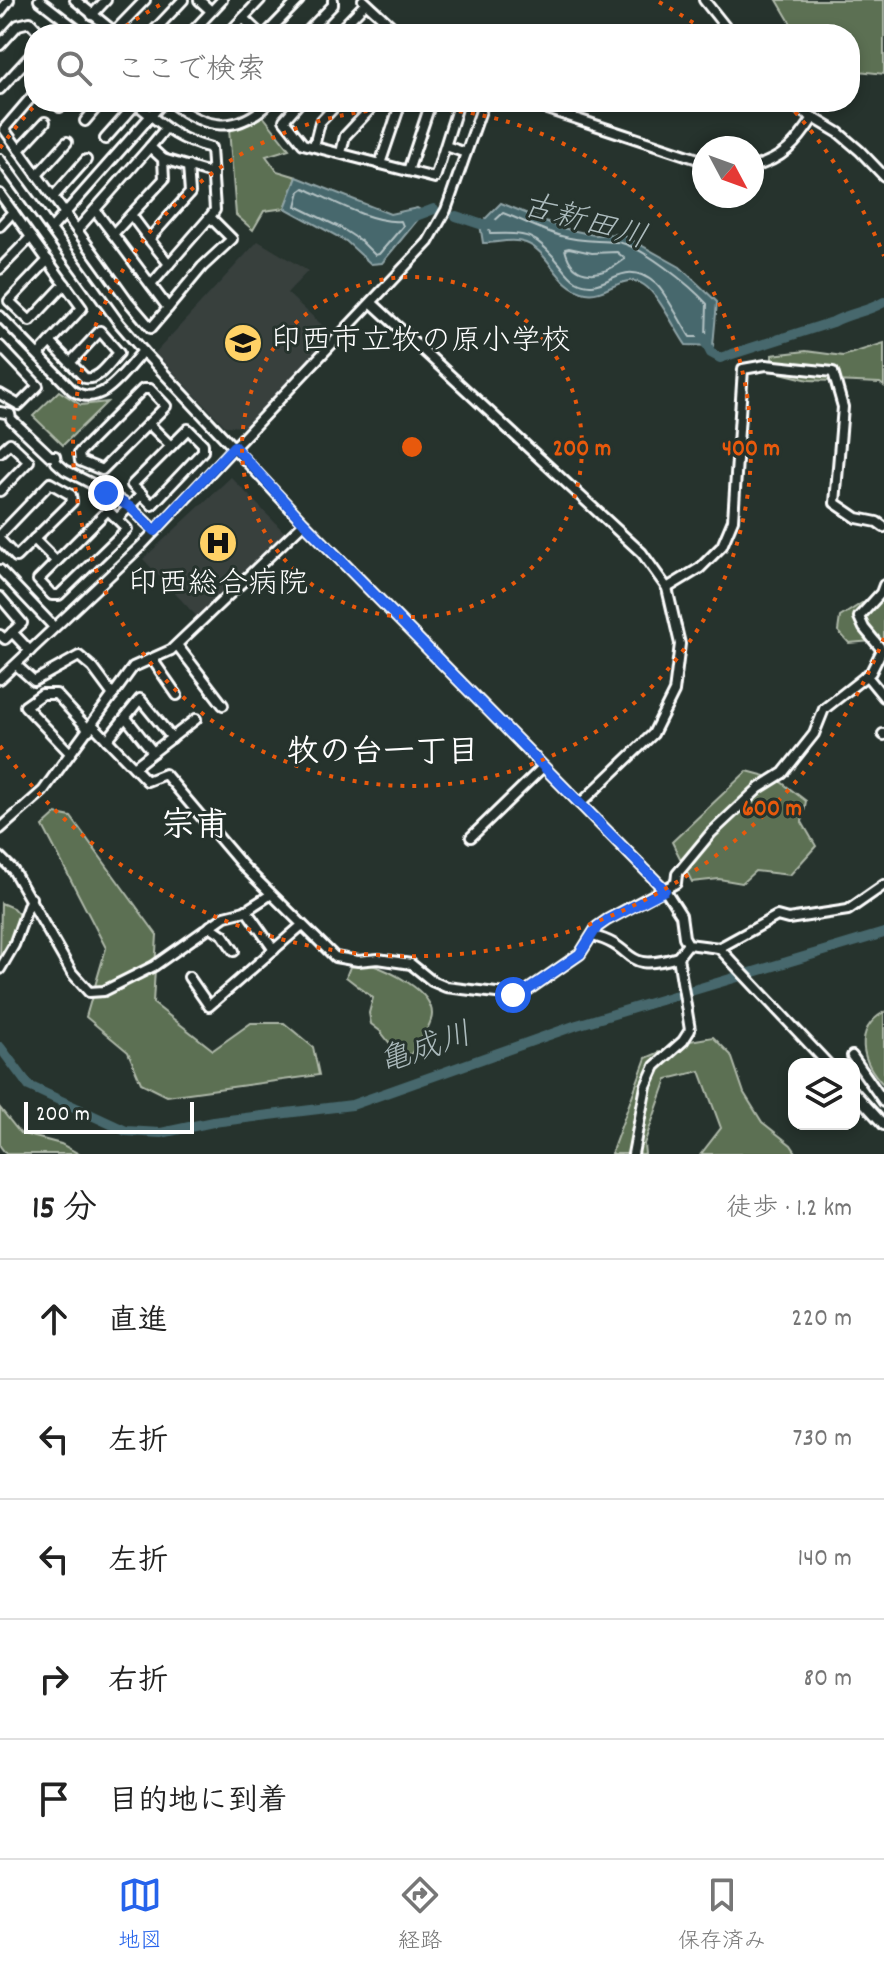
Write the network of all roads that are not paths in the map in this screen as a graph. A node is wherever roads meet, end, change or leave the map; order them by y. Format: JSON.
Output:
{"nodes":[{"id":1,"x":9,"y":0,"type":"edge"},
{"id":2,"x":39,"y":0,"type":"edge"},
{"id":3,"x":75,"y":0,"type":"edge"},
{"id":4,"x":106,"y":0,"type":"edge"},
{"id":5,"x":145,"y":0,"type":"edge"},
{"id":6,"x":183,"y":0,"type":"edge"},
{"id":7,"x":199,"y":0,"type":"edge"},
{"id":8,"x":222,"y":0,"type":"edge"},
{"id":9,"x":260,"y":0,"type":"edge"},
{"id":10,"x":299,"y":0,"type":"edge"},
{"id":11,"x":333,"y":0,"type":"edge"},
{"id":12,"x":704,"y":0,"type":"edge"},
{"id":13,"x":364,"y":1,"type":"edge"},
{"id":14,"x":211,"y":11,"type":"junction"},
{"id":15,"x":0,"y":12,"type":"edge"},
{"id":16,"x":92,"y":15,"type":"junction"},
{"id":17,"x":243,"y":18,"type":"junction"},
{"id":18,"x":32,"y":24,"type":"edge"},
{"id":19,"x":70,"y":24,"type":"edge"},
{"id":20,"x":104,"y":24,"type":"edge"},
{"id":21,"x":124,"y":24,"type":"edge"},
{"id":22,"x":160,"y":24,"type":"edge"},
{"id":23,"x":199,"y":24,"type":"edge"},
{"id":24,"x":237,"y":24,"type":"edge"},
{"id":25,"x":249,"y":24,"type":"edge"},
{"id":26,"x":276,"y":24,"type":"edge"},
{"id":27,"x":315,"y":24,"type":"edge"},
{"id":28,"x":344,"y":24,"type":"edge"},
{"id":29,"x":389,"y":24,"type":"edge"},
{"id":30,"x":723,"y":24,"type":"edge"},
{"id":31,"x":0,"y":45,"type":"edge"},
{"id":32,"x":24,"y":63,"type":"edge"},
{"id":33,"x":0,"y":89,"type":"edge"},
{"id":34,"x":24,"y":106,"type":"edge"},
{"id":35,"x":93,"y":112,"type":"edge"},
{"id":36,"x":128,"y":112,"type":"edge"},
{"id":37,"x":146,"y":112,"type":"edge"},
{"id":38,"x":154,"y":112,"type":"edge"},
{"id":39,"x":184,"y":112,"type":"edge"},
{"id":40,"x":258,"y":112,"type":"edge"},
{"id":41,"x":291,"y":112,"type":"edge"},
{"id":42,"x":330,"y":112,"type":"edge"},
{"id":43,"x":368,"y":112,"type":"edge"},
{"id":44,"x":398,"y":112,"type":"edge"},
{"id":45,"x":428,"y":112,"type":"edge"},
{"id":46,"x":456,"y":112,"type":"edge"},
{"id":47,"x":480,"y":112,"type":"edge"},
{"id":48,"x":556,"y":112,"type":"edge"},
{"id":49,"x":803,"y":112,"type":"edge"},
{"id":50,"x":151,"y":116,"type":"junction"},
{"id":51,"x":813,"y":118,"type":"junction"},
{"id":52,"x":85,"y":121,"type":"dead end"},
{"id":53,"x":45,"y":122,"type":"dead end"},
{"id":54,"x":165,"y":129,"type":"junction"},
{"id":55,"x":105,"y":139,"type":"dead end"},
{"id":56,"x":67,"y":142,"type":"dead end"},
{"id":57,"x":314,"y":146,"type":"junction"},
{"id":58,"x":446,"y":146,"type":"junction"},
{"id":59,"x":150,"y":147,"type":"junction"},
{"id":60,"x":19,"y":150,"type":"junction"},
{"id":61,"x":341,"y":153,"type":"junction"},
{"id":62,"x":466,"y":153,"type":"junction"},
{"id":63,"x":692,"y":157,"type":"edge"},
{"id":64,"x":0,"y":159,"type":"edge"},
{"id":65,"x":163,"y":159,"type":"junction"},
{"id":66,"x":86,"y":160,"type":"dead end"},
{"id":67,"x":380,"y":164,"type":"junction"},
{"id":68,"x":764,"y":164,"type":"edge"},
{"id":69,"x":188,"y":166,"type":"junction"},
{"id":70,"x":408,"y":171,"type":"junction"},
{"id":71,"x":213,"y":174,"type":"junction"},
{"id":72,"x":37,"y":175,"type":"junction"},
{"id":73,"x":884,"y":176,"type":"edge"},
{"id":74,"x":0,"y":194,"type":"edge"},
{"id":75,"x":53,"y":197,"type":"junction"},
{"id":76,"x":95,"y":210,"type":"junction"},
{"id":77,"x":13,"y":212,"type":"junction"},
{"id":78,"x":65,"y":213,"type":"junction"},
{"id":79,"x":131,"y":215,"type":"junction"},
{"id":80,"x":210,"y":217,"type":"junction"},
{"id":81,"x":0,"y":226,"type":"edge"},
{"id":82,"x":51,"y":229,"type":"junction"},
{"id":83,"x":77,"y":230,"type":"junction"},
{"id":84,"x":113,"y":234,"type":"junction"},
{"id":85,"x":31,"y":237,"type":"junction"},
{"id":86,"x":149,"y":239,"type":"junction"},
{"id":87,"x":48,"y":260,"type":"junction"},
{"id":88,"x":169,"y":264,"type":"junction"},
{"id":89,"x":0,"y":269,"type":"edge"},
{"id":90,"x":65,"y":284,"type":"junction"},
{"id":91,"x":151,"y":285,"type":"junction"},
{"id":92,"x":372,"y":303,"type":"junction"},
{"id":93,"x":168,"y":308,"type":"junction"},
{"id":94,"x":0,"y":316,"type":"edge"},
{"id":95,"x":50,"y":342,"type":"junction"},
{"id":96,"x":0,"y":346,"type":"edge"},
{"id":97,"x":143,"y":351,"type":"junction"},
{"id":98,"x":39,"y":354,"type":"junction"},
{"id":99,"x":70,"y":363,"type":"junction"},
{"id":100,"x":0,"y":394,"type":"edge"},
{"id":101,"x":5,"y":415,"type":"edge"},
{"id":102,"x":149,"y":424,"type":"junction"},
{"id":103,"x":171,"y":446,"type":"junction"},
{"id":104,"x":234,"y":446,"type":"junction"},
{"id":105,"x":0,"y":452,"type":"edge"},
{"id":106,"x":0,"y":491,"type":"edge"},
{"id":107,"x":142,"y":494,"type":"junction"},
{"id":108,"x":130,"y":507,"type":"junction"},
{"id":109,"x":117,"y":519,"type":"junction"},
{"id":110,"x":304,"y":523,"type":"junction"},
{"id":111,"x":884,"y":527,"type":"edge"},
{"id":112,"x":155,"y":531,"type":"junction"},
{"id":113,"x":0,"y":537,"type":"edge"},
{"id":114,"x":34,"y":539,"type":"junction"},
{"id":115,"x":56,"y":561,"type":"junction"},
{"id":116,"x":0,"y":570,"type":"edge"},
{"id":117,"x":884,"y":585,"type":"edge"},
{"id":118,"x":667,"y":588,"type":"junction"},
{"id":119,"x":0,"y":597,"type":"edge"},
{"id":120,"x":54,"y":627,"type":"junction"},
{"id":121,"x":12,"y":632,"type":"junction"},
{"id":122,"x":0,"y":635,"type":"edge"},
{"id":123,"x":177,"y":645,"type":"junction"},
{"id":124,"x":30,"y":651,"type":"junction"},
{"id":125,"x":152,"y":659,"type":"junction"},
{"id":126,"x":16,"y":665,"type":"junction"},
{"id":127,"x":866,"y":675,"type":"junction"},
{"id":128,"x":0,"y":679,"type":"edge"},
{"id":129,"x":113,"y":695,"type":"junction"},
{"id":130,"x":177,"y":695,"type":"dead end"},
{"id":131,"x":884,"y":697,"type":"edge"},
{"id":132,"x":223,"y":705,"type":"dead end"},
{"id":133,"x":126,"y":718,"type":"junction"},
{"id":134,"x":196,"y":719,"type":"dead end"},
{"id":135,"x":91,"y":728,"type":"junction"},
{"id":136,"x":172,"y":738,"type":"junction"},
{"id":137,"x":107,"y":740,"type":"junction"},
{"id":138,"x":153,"y":752,"type":"junction"},
{"id":139,"x":70,"y":753,"type":"junction"},
{"id":140,"x":134,"y":767,"type":"junction"},
{"id":141,"x":543,"y":767,"type":"junction"},
{"id":142,"x":580,"y":804,"type":"junction"},
{"id":143,"x":0,"y":829,"type":"edge"},
{"id":144,"x":471,"y":837,"type":"dead end"},
{"id":145,"x":0,"y":857,"type":"edge"},
{"id":146,"x":884,"y":885,"type":"edge"},
{"id":147,"x":665,"y":890,"type":"junction"},
{"id":148,"x":270,"y":895,"type":"junction"},
{"id":149,"x":31,"y":898,"type":"junction"},
{"id":150,"x":246,"y":910,"type":"junction"},
{"id":151,"x":210,"y":926,"type":"junction"},
{"id":152,"x":301,"y":926,"type":"junction"},
{"id":153,"x":593,"y":936,"type":"junction"},
{"id":154,"x":688,"y":944,"type":"junction"},
{"id":155,"x":719,"y":948,"type":"junction"},
{"id":156,"x":274,"y":950,"type":"junction"},
{"id":157,"x":234,"y":951,"type":"dead end"},
{"id":158,"x":678,"y":957,"type":"junction"},
{"id":159,"x":0,"y":969,"type":"edge"},
{"id":160,"x":189,"y":977,"type":"dead end"},
{"id":161,"x":852,"y":1056,"type":"dead end"},
{"id":162,"x":822,"y":1058,"type":"edge"},
{"id":163,"x":860,"y":1099,"type":"edge"},
{"id":164,"x":884,"y":1102,"type":"edge"},
{"id":165,"x":884,"y":1125,"type":"edge"},
{"id":166,"x":633,"y":1154,"type":"edge"}],
"edges":[{"from":1,"to":15,"type":"street"},
{"from":2,"to":19,"type":"street"},
{"from":3,"to":16,"type":"street"},
{"from":4,"to":16,"type":"street"},
{"from":5,"to":21,"type":"street"},
{"from":6,"to":22,"type":"street"},
{"from":7,"to":14,"type":"street"},
{"from":8,"to":14,"type":"street"},
{"from":9,"to":17,"type":"street"},
{"from":10,"to":26,"type":"street"},
{"from":11,"to":27,"type":"street"},
{"from":12,"to":30,"type":"street"},
{"from":13,"to":28,"type":"street"},
{"from":13,"to":29,"type":"street"},
{"from":14,"to":23,"type":"street"},
{"from":16,"to":20,"type":"street"},
{"from":17,"to":24,"type":"street"},
{"from":17,"to":25,"type":"street"},
{"from":18,"to":31,"type":"street"},
{"from":32,"to":33,"type":"street"},
{"from":34,"to":60,"type":"street"},
{"from":35,"to":52,"type":"street"},
{"from":36,"to":55,"type":"street"},
{"from":37,"to":50,"type":"street"},
{"from":38,"to":50,"type":"street"},
{"from":39,"to":40,"type":"street"},
{"from":41,"to":57,"type":"street"},
{"from":42,"to":57,"type":"street"},
{"from":43,"to":61,"type":"street"},
{"from":44,"to":67,"type":"street"},
{"from":45,"to":70,"type":"street"},
{"from":46,"to":58,"type":"street"},
{"from":47,"to":62,"type":"street"},
{"from":48,"to":63,"type":"street"},
{"from":49,"to":51,"type":"street"},
{"from":50,"to":54,"type":"street"},
{"from":50,"to":78,"type":"street"},
{"from":51,"to":68,"type":"street"},
{"from":51,"to":73,"type":"street"},
{"from":53,"to":60,"type":"street"},
{"from":54,"to":59,"type":"street"},
{"from":54,"to":71,"type":"street"},
{"from":56,"to":72,"type":"street"},
{"from":57,"to":61,"type":"street"},
{"from":58,"to":62,"type":"street"},
{"from":58,"to":70,"type":"street"},
{"from":59,"to":65,"type":"street"},
{"from":59,"to":76,"type":"street"},
{"from":60,"to":72,"type":"street"},
{"from":61,"to":67,"type":"street"},
{"from":62,"to":92,"type":"street"},
{"from":64,"to":82,"type":"street"},
{"from":65,"to":69,"type":"street"},
{"from":65,"to":79,"type":"street"},
{"from":66,"to":75,"type":"street"},
{"from":67,"to":70,"type":"street"},
{"from":69,"to":71,"type":"street"},
{"from":69,"to":86,"type":"street"},
{"from":71,"to":80,"type":"street"},
{"from":72,"to":75,"type":"street"},
{"from":74,"to":77,"type":"street"},
{"from":75,"to":78,"type":"street"},
{"from":76,"to":83,"type":"street"},
{"from":76,"to":84,"type":"street"},
{"from":77,"to":81,"type":"street"},
{"from":77,"to":85,"type":"street"},
{"from":78,"to":82,"type":"street"},
{"from":78,"to":83,"type":"street"},
{"from":79,"to":84,"type":"street"},
{"from":79,"to":86,"type":"street"},
{"from":80,"to":88,"type":"street"},
{"from":80,"to":93,"type":"street"},
{"from":82,"to":97,"type":"street"},
{"from":83,"to":93,"type":"street"},
{"from":84,"to":91,"type":"street"},
{"from":85,"to":87,"type":"street"},
{"from":85,"to":89,"type":"street"},
{"from":86,"to":88,"type":"street"},
{"from":87,"to":90,"type":"street"},
{"from":87,"to":90,"type":"street"},
{"from":88,"to":91,"type":"street"},
{"from":90,"to":95,"type":"street"},
{"from":91,"to":93,"type":"street"},
{"from":92,"to":104,"type":"street"},
{"from":92,"to":118,"type":"street"},
{"from":94,"to":98,"type":"street"},
{"from":95,"to":98,"type":"street"},
{"from":95,"to":99,"type":"street"},
{"from":96,"to":100,"type":"street"},
{"from":97,"to":98,"type":"street"},
{"from":97,"to":104,"type":"street"},
{"from":99,"to":99,"type":"street"},
{"from":101,"to":108,"type":"street"},
{"from":102,"to":102,"type":"street"},
{"from":102,"to":103,"type":"street"},
{"from":103,"to":107,"type":"street"},
{"from":103,"to":107,"type":"street"},
{"from":104,"to":110,"type":"street"},
{"from":104,"to":112,"type":"street"},
{"from":105,"to":106,"type":"street"},
{"from":107,"to":108,"type":"street"},
{"from":108,"to":109,"type":"street"},
{"from":108,"to":112,"type":"street"},
{"from":109,"to":115,"type":"street"},
{"from":109,"to":115,"type":"street"},
{"from":110,"to":123,"type":"street"},
{"from":110,"to":141,"type":"street"},
{"from":111,"to":118,"type":"street"},
{"from":112,"to":120,"type":"street"},
{"from":113,"to":114,"type":"street"},
{"from":113,"to":114,"type":"street"},
{"from":114,"to":115,"type":"street"},
{"from":116,"to":120,"type":"street"},
{"from":117,"to":127,"type":"street"},
{"from":118,"to":142,"type":"street"},
{"from":119,"to":121,"type":"street"},
{"from":120,"to":124,"type":"street"},
{"from":121,"to":122,"type":"street"},
{"from":121,"to":124,"type":"street"},
{"from":123,"to":125,"type":"street"},
{"from":123,"to":132,"type":"street"},
{"from":124,"to":126,"type":"street"},
{"from":125,"to":129,"type":"street"},
{"from":125,"to":130,"type":"street"},
{"from":126,"to":128,"type":"street"},
{"from":126,"to":129,"type":"street"},
{"from":127,"to":131,"type":"street"},
{"from":127,"to":147,"type":"street"},
{"from":129,"to":135,"type":"street"},
{"from":133,"to":136,"type":"street"},
{"from":133,"to":137,"type":"street"},
{"from":133,"to":138,"type":"street"},
{"from":134,"to":136,"type":"street"},
{"from":135,"to":137,"type":"street"},
{"from":135,"to":139,"type":"street"},
{"from":135,"to":139,"type":"street"},
{"from":136,"to":138,"type":"street"},
{"from":137,"to":140,"type":"street"},
{"from":138,"to":140,"type":"street"},
{"from":139,"to":143,"type":"street"},
{"from":140,"to":148,"type":"street"},
{"from":141,"to":142,"type":"street"},
{"from":141,"to":144,"type":"street"},
{"from":142,"to":147,"type":"street"},
{"from":145,"to":149,"type":"street"},
{"from":146,"to":155,"type":"street"},
{"from":147,"to":153,"type":"street"},
{"from":147,"to":154,"type":"street"},
{"from":148,"to":150,"type":"street"},
{"from":148,"to":152,"type":"street"},
{"from":149,"to":151,"type":"street"},
{"from":149,"to":159,"type":"street"},
{"from":150,"to":151,"type":"street"},
{"from":150,"to":156,"type":"street"},
{"from":151,"to":157,"type":"street"},
{"from":152,"to":153,"type":"street"},
{"from":152,"to":156,"type":"street"},
{"from":153,"to":158,"type":"street"},
{"from":154,"to":155,"type":"street"},
{"from":154,"to":158,"type":"street"},
{"from":155,"to":162,"type":"street"},
{"from":156,"to":160,"type":"street"},
{"from":158,"to":166,"type":"street"},
{"from":161,"to":164,"type":"street"},
{"from":163,"to":165,"type":"street"}]}
